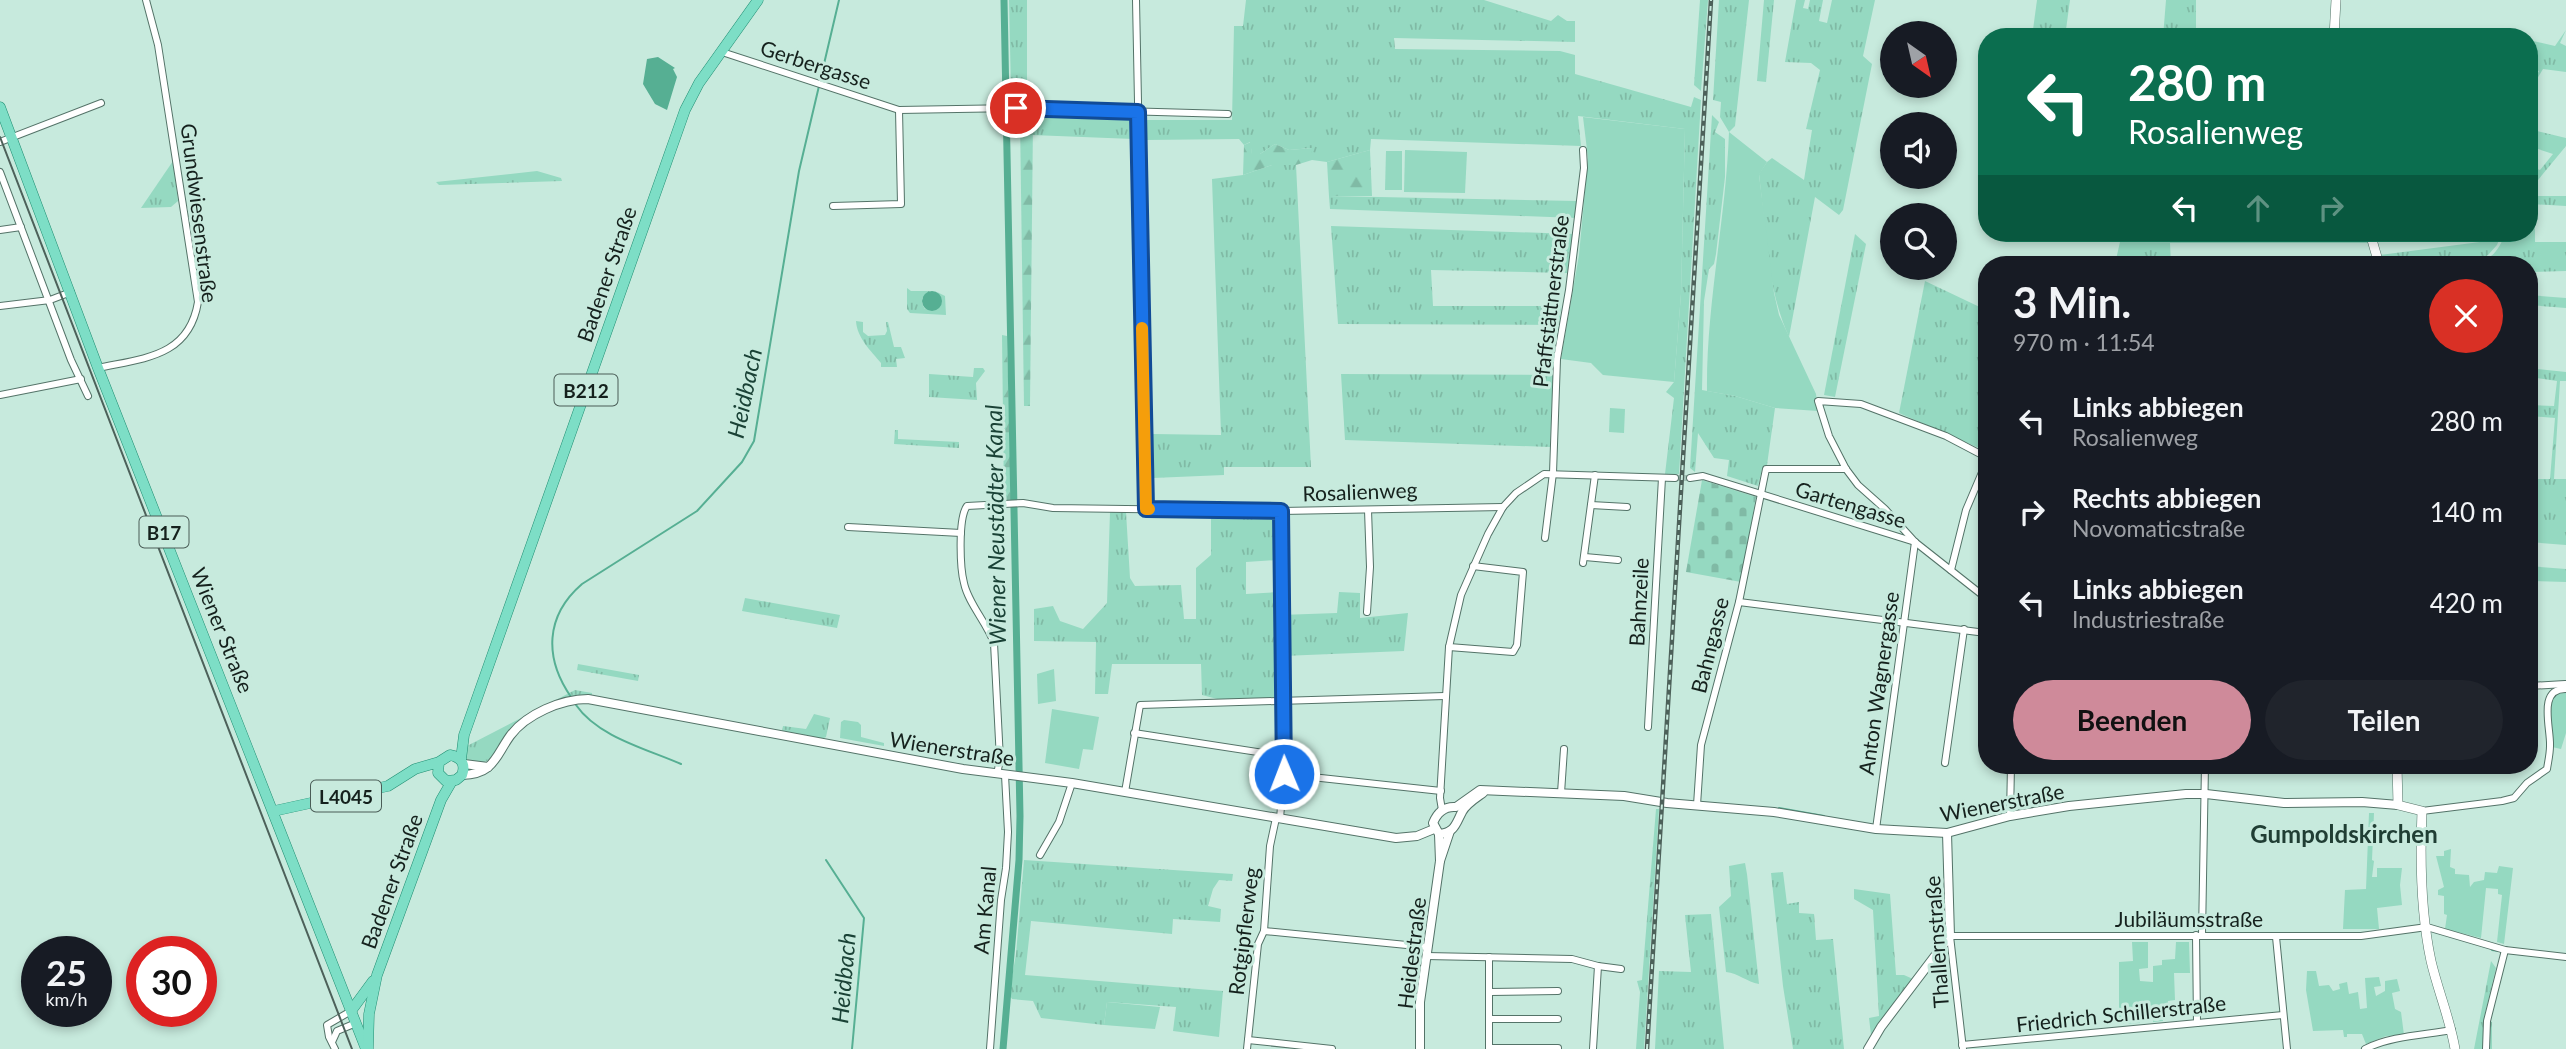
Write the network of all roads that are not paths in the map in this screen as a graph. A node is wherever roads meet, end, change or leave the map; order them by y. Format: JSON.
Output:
{"nodes":[{"id":1,"x":146,"y":0,"type":"edge"},
{"id":2,"x":758,"y":0,"type":"edge"},
{"id":3,"x":1136,"y":0,"type":"edge"},
{"id":4,"x":2336,"y":0,"type":"edge"},
{"id":5,"x":2334,"y":28,"type":"edge"},
{"id":6,"x":722,"y":51,"type":"junction"},
{"id":7,"x":101,"y":103,"type":"dead end"},
{"id":8,"x":0,"y":107,"type":"edge"},
{"id":9,"x":899,"y":110,"type":"junction"},
{"id":10,"x":1138,"y":112,"type":"junction"},
{"id":11,"x":1228,"y":114,"type":"dead end"},
{"id":12,"x":12,"y":138,"type":"junction"},
{"id":13,"x":0,"y":142,"type":"edge"},
{"id":14,"x":1583,"y":150,"type":"dead end"},
{"id":15,"x":0,"y":172,"type":"edge"},
{"id":16,"x":833,"y":206,"type":"dead end"},
{"id":17,"x":21,"y":227,"type":"junction"},
{"id":18,"x":0,"y":230,"type":"edge"},
{"id":19,"x":71,"y":292,"type":"junction"},
{"id":20,"x":50,"y":300,"type":"junction"},
{"id":21,"x":0,"y":306,"type":"edge"},
{"id":22,"x":99,"y":368,"type":"junction"},
{"id":23,"x":81,"y":379,"type":"junction"},
{"id":24,"x":0,"y":395,"type":"edge"},
{"id":25,"x":88,"y":396,"type":"dead end"},
{"id":26,"x":1978,"y":453,"type":"edge"},
{"id":27,"x":1846,"y":469,"type":"junction"},
{"id":28,"x":1553,"y":473,"type":"junction"},
{"id":29,"x":1595,"y":475,"type":"junction"},
{"id":30,"x":1662,"y":478,"type":"junction"},
{"id":31,"x":1675,"y":478,"type":"tunnel mouth"},
{"id":32,"x":1690,"y":478,"type":"tunnel mouth"},
{"id":33,"x":1978,"y":482,"type":"edge"},
{"id":34,"x":1760,"y":494,"type":"junction"},
{"id":35,"x":1591,"y":505,"type":"junction"},
{"id":36,"x":1503,"y":507,"type":"junction"},
{"id":37,"x":1627,"y":507,"type":"dead end"},
{"id":38,"x":1146,"y":509,"type":"junction"},
{"id":39,"x":1368,"y":510,"type":"junction"},
{"id":40,"x":1281,"y":511,"type":"junction"},
{"id":41,"x":848,"y":527,"type":"dead end"},
{"id":42,"x":961,"y":533,"type":"junction"},
{"id":43,"x":1545,"y":538,"type":"dead end"},
{"id":44,"x":1915,"y":542,"type":"junction"},
{"id":45,"x":1619,"y":560,"type":"dead end"},
{"id":46,"x":1473,"y":566,"type":"junction"},
{"id":47,"x":1951,"y":570,"type":"junction"},
{"id":48,"x":1978,"y":592,"type":"edge"},
{"id":49,"x":1739,"y":601,"type":"junction"},
{"id":50,"x":1367,"y":612,"type":"dead end"},
{"id":51,"x":1903,"y":622,"type":"junction"},
{"id":52,"x":1964,"y":629,"type":"junction"},
{"id":53,"x":1978,"y":632,"type":"edge"},
{"id":54,"x":1449,"y":647,"type":"junction"},
{"id":55,"x":2538,"y":686,"type":"edge"},
{"id":56,"x":2566,"y":687,"type":"edge"},
{"id":57,"x":1445,"y":696,"type":"junction"},
{"id":58,"x":1284,"y":701,"type":"junction"},
{"id":59,"x":1648,"y":727,"type":"dead end"},
{"id":60,"x":1134,"y":733,"type":"junction"},
{"id":61,"x":464,"y":735,"type":"junction"},
{"id":62,"x":1564,"y":749,"type":"dead end"},
{"id":63,"x":450,"y":755,"type":"junction"},
{"id":64,"x":1283,"y":756,"type":"junction"},
{"id":65,"x":1945,"y":763,"type":"dead end"},
{"id":66,"x":462,"y":766,"type":"junction"},
{"id":67,"x":439,"y":771,"type":"junction"},
{"id":68,"x":1284,"y":774,"type":"junction"},
{"id":69,"x":2011,"y":774,"type":"edge"},
{"id":70,"x":2205,"y":774,"type":"edge"},
{"id":71,"x":2397,"y":774,"type":"edge"},
{"id":72,"x":1005,"y":775,"type":"junction"},
{"id":73,"x":452,"y":781,"type":"junction"},
{"id":74,"x":1072,"y":783,"type":"junction"},
{"id":75,"x":1125,"y":792,"type":"junction"},
{"id":76,"x":1441,"y":793,"type":"junction"},
{"id":77,"x":1561,"y":793,"type":"junction"},
{"id":78,"x":2206,"y":794,"type":"junction"},
{"id":79,"x":441,"y":800,"type":"junction"},
{"id":80,"x":1698,"y":805,"type":"junction"},
{"id":81,"x":2398,"y":806,"type":"junction"},
{"id":82,"x":1456,"y":809,"type":"junction"},
{"id":83,"x":1442,"y":810,"type":"junction"},
{"id":84,"x":274,"y":811,"type":"junction"},
{"id":85,"x":2421,"y":811,"type":"junction"},
{"id":86,"x":2010,"y":816,"type":"junction"},
{"id":87,"x":1278,"y":818,"type":"junction"},
{"id":88,"x":1876,"y":827,"type":"junction"},
{"id":89,"x":1437,"y":831,"type":"junction"},
{"id":90,"x":1450,"y":831,"type":"junction"},
{"id":91,"x":1947,"y":833,"type":"junction"},
{"id":92,"x":1040,"y":855,"type":"dead end"},
{"id":93,"x":1440,"y":862,"type":"junction"},
{"id":94,"x":2427,"y":927,"type":"junction"},
{"id":95,"x":1264,"y":931,"type":"junction"},
{"id":96,"x":2199,"y":935,"type":"junction"},
{"id":97,"x":1950,"y":936,"type":"junction"},
{"id":98,"x":2276,"y":937,"type":"junction"},
{"id":99,"x":2505,"y":950,"type":"junction"},
{"id":100,"x":1427,"y":951,"type":"junction"},
{"id":101,"x":1489,"y":957,"type":"junction"},
{"id":102,"x":2566,"y":957,"type":"edge"},
{"id":103,"x":1598,"y":967,"type":"junction"},
{"id":104,"x":1621,"y":968,"type":"dead end"},
{"id":105,"x":377,"y":975,"type":"junction"},
{"id":106,"x":1558,"y":991,"type":"dead end"},
{"id":107,"x":1490,"y":992,"type":"junction"},
{"id":108,"x":351,"y":1011,"type":"junction"},
{"id":109,"x":2283,"y":1015,"type":"junction"},
{"id":110,"x":1489,"y":1019,"type":"junction"},
{"id":111,"x":1558,"y":1019,"type":"dead end"},
{"id":112,"x":356,"y":1023,"type":"junction"},
{"id":113,"x":2197,"y":1023,"type":"junction"},
{"id":114,"x":2452,"y":1030,"type":"junction"},
{"id":115,"x":1248,"y":1040,"type":"junction"},
{"id":116,"x":334,"y":1045,"type":"edge"},
{"id":117,"x":2014,"y":1045,"type":"edge"},
{"id":118,"x":1962,"y":1047,"type":"edge"},
{"id":119,"x":1558,"y":1048,"type":"edge"},
{"id":120,"x":367,"y":1049,"type":"edge"},
{"id":121,"x":990,"y":1049,"type":"edge"},
{"id":122,"x":1247,"y":1049,"type":"edge"},
{"id":123,"x":1332,"y":1049,"type":"edge"},
{"id":124,"x":1420,"y":1049,"type":"edge"},
{"id":125,"x":1489,"y":1049,"type":"edge"},
{"id":126,"x":1594,"y":1049,"type":"edge"},
{"id":127,"x":1868,"y":1049,"type":"edge"},
{"id":128,"x":2287,"y":1049,"type":"edge"},
{"id":129,"x":2365,"y":1049,"type":"edge"},
{"id":130,"x":2455,"y":1049,"type":"edge"},
{"id":131,"x":2486,"y":1049,"type":"edge"}],
"edges":[{"from":1,"to":22,"type":"street","name":"Grundwiesenstraße"},
{"from":2,"to":6,"type":"main road","name":"Badener Straße","number":"B212"},
{"from":3,"to":10,"type":"street"},
{"from":4,"to":5,"type":"main road"},
{"from":6,"to":9,"type":"street","name":"Gerbergasse"},
{"from":6,"to":61,"type":"main road","name":"Badener Straße","number":"B212"},
{"from":7,"to":12,"type":"street"},
{"from":8,"to":12,"type":"main road","name":"Wiener Straße","number":"B17"},
{"from":9,"to":10,"type":"street","name":"Gerbergasse"},
{"from":9,"to":16,"type":"street"},
{"from":10,"to":11,"type":"street","name":"Gerbergasse"},
{"from":10,"to":38,"type":"street"},
{"from":12,"to":13,"type":"street"},
{"from":12,"to":19,"type":"main road","name":"Wiener Straße","number":"B17"},
{"from":14,"to":28,"type":"street","name":"Pfaffstättnerstraße"},
{"from":15,"to":17,"type":"street"},
{"from":17,"to":18,"type":"street"},
{"from":17,"to":20,"type":"street"},
{"from":19,"to":20,"type":"street"},
{"from":19,"to":22,"type":"main road","name":"Wiener Straße","number":"B17"},
{"from":20,"to":21,"type":"street"},
{"from":20,"to":23,"type":"street"},
{"from":22,"to":84,"type":"main road","name":"Wiener Straße","number":"B17"},
{"from":23,"to":24,"type":"street"},
{"from":23,"to":25,"type":"street"},
{"from":26,"to":27,"type":"street"},
{"from":27,"to":34,"type":"street"},
{"from":27,"to":44,"type":"street"},
{"from":28,"to":29,"type":"street"},
{"from":28,"to":36,"type":"street"},
{"from":28,"to":43,"type":"street","name":"Pfaffstättnerstraße"},
{"from":29,"to":30,"type":"street"},
{"from":29,"to":35,"type":"street"},
{"from":30,"to":31,"type":"street"},
{"from":30,"to":59,"type":"street","name":"Bahnzeile"},
{"from":32,"to":34,"type":"street","name":"Gartengasse"},
{"from":33,"to":47,"type":"street"},
{"from":34,"to":44,"type":"street","name":"Gartengasse"},
{"from":34,"to":49,"type":"street","name":"Bahngasse"},
{"from":35,"to":37,"type":"street"},
{"from":35,"to":45,"type":"street"},
{"from":36,"to":39,"type":"street","name":"Rosalienweg"},
{"from":36,"to":46,"type":"street"},
{"from":38,"to":40,"type":"street","name":"Rosalienweg"},
{"from":38,"to":42,"type":"street","name":"Rosalienweg"},
{"from":39,"to":40,"type":"street","name":"Rosalienweg"},
{"from":39,"to":50,"type":"street"},
{"from":40,"to":58,"type":"street","name":"Rotgipflerweg"},
{"from":41,"to":42,"type":"street"},
{"from":42,"to":72,"type":"street","name":"Am Kanal"},
{"from":44,"to":47,"type":"street","name":"Gartengasse"},
{"from":44,"to":51,"type":"street","name":"Anton Wagnergasse"},
{"from":46,"to":54,"type":"street"},
{"from":46,"to":54,"type":"street"},
{"from":47,"to":48,"type":"street","name":"Gartengasse"},
{"from":49,"to":51,"type":"street"},
{"from":49,"to":80,"type":"street","name":"Bahngasse"},
{"from":51,"to":52,"type":"street"},
{"from":51,"to":88,"type":"street","name":"Anton Wagnergasse"},
{"from":52,"to":53,"type":"street"},
{"from":52,"to":65,"type":"street"},
{"from":54,"to":57,"type":"street"},
{"from":55,"to":56,"type":"street"},
{"from":56,"to":85,"type":"street"},
{"from":57,"to":58,"type":"street"},
{"from":57,"to":76,"type":"street"},
{"from":58,"to":60,"type":"street"},
{"from":58,"to":64,"type":"street","name":"Rotgipflerweg"},
{"from":60,"to":64,"type":"street"},
{"from":60,"to":75,"type":"street"},
{"from":61,"to":63,"type":"main road","name":"Badener Straße","number":"B212"},
{"from":61,"to":66,"type":"main road","name":"Badener Straße","number":"B212"},
{"from":62,"to":77,"type":"street"},
{"from":63,"to":66,"type":"main road"},
{"from":63,"to":67,"type":"main road","number":"B212"},
{"from":64,"to":68,"type":"street","name":"Rotgipflerweg"},
{"from":66,"to":72,"type":"street","name":"Wienerstraße"},
{"from":66,"to":73,"type":"main road"},
{"from":67,"to":73,"type":"main road"},
{"from":67,"to":79,"type":"main road","name":"Badener Straße"},
{"from":67,"to":84,"type":"main road","number":"L4045"},
{"from":68,"to":76,"type":"street"},
{"from":68,"to":87,"type":"street","name":"Rotgipflerweg"},
{"from":69,"to":86,"type":"street"},
{"from":70,"to":78,"type":"street"},
{"from":71,"to":81,"type":"main road"},
{"from":72,"to":74,"type":"street","name":"Wienerstraße"},
{"from":72,"to":121,"type":"street","name":"Am Kanal"},
{"from":73,"to":79,"type":"main road","name":"Badener Straße"},
{"from":74,"to":75,"type":"street","name":"Wienerstraße"},
{"from":74,"to":92,"type":"street"},
{"from":75,"to":87,"type":"street","name":"Wienerstraße"},
{"from":76,"to":82,"type":"street"},
{"from":76,"to":83,"type":"street"},
{"from":77,"to":80,"type":"street","name":"Wienerstraße"},
{"from":77,"to":82,"type":"street","name":"Wienerstraße"},
{"from":78,"to":81,"type":"street","name":"Wienerstraße"},
{"from":78,"to":86,"type":"street","name":"Wienerstraße"},
{"from":78,"to":96,"type":"street"},
{"from":79,"to":105,"type":"main road","name":"Badener Straße"},
{"from":80,"to":88,"type":"street","name":"Wienerstraße"},
{"from":81,"to":85,"type":"main road"},
{"from":82,"to":83,"type":"street","name":"Wienerstraße"},
{"from":82,"to":90,"type":"street","name":"Wienerstraße"},
{"from":83,"to":89,"type":"street"},
{"from":84,"to":108,"type":"main road","name":"Wiener Straße","number":"B17"},
{"from":85,"to":94,"type":"main road"},
{"from":86,"to":91,"type":"street","name":"Wienerstraße"},
{"from":87,"to":89,"type":"street","name":"Wienerstraße"},
{"from":87,"to":95,"type":"street","name":"Rotgipflerweg"},
{"from":88,"to":91,"type":"street","name":"Wienerstraße"},
{"from":89,"to":90,"type":"street","name":"Wienerstraße"},
{"from":89,"to":93,"type":"street","name":"Heidestraße"},
{"from":90,"to":93,"type":"street","name":"Heidestraße"},
{"from":91,"to":97,"type":"street","name":"Thallernstraße"},
{"from":93,"to":100,"type":"street","name":"Heidestraße"},
{"from":94,"to":98,"type":"street","name":"Jubiläumsstraße"},
{"from":94,"to":99,"type":"street"},
{"from":94,"to":114,"type":"main road"},
{"from":95,"to":100,"type":"street"},
{"from":95,"to":115,"type":"street","name":"Rotgipflerweg"},
{"from":96,"to":97,"type":"street","name":"Jubiläumsstraße"},
{"from":96,"to":98,"type":"street","name":"Jubiläumsstraße"},
{"from":96,"to":113,"type":"street"},
{"from":97,"to":118,"type":"street","name":"Thallernstraße"},
{"from":97,"to":127,"type":"street"},
{"from":98,"to":109,"type":"street"},
{"from":99,"to":102,"type":"street"},
{"from":99,"to":131,"type":"street"},
{"from":100,"to":101,"type":"street"},
{"from":100,"to":124,"type":"street","name":"Heidestraße"},
{"from":101,"to":103,"type":"street"},
{"from":101,"to":107,"type":"street"},
{"from":103,"to":104,"type":"street"},
{"from":103,"to":126,"type":"street"},
{"from":105,"to":108,"type":"main road"},
{"from":105,"to":120,"type":"main road"},
{"from":106,"to":107,"type":"street"},
{"from":107,"to":110,"type":"street"},
{"from":108,"to":112,"type":"main road","name":"Wiener Straße","number":"B17"},
{"from":108,"to":116,"type":"street"},
{"from":109,"to":113,"type":"street","name":"Friedrich Schillerstraße"},
{"from":109,"to":128,"type":"street"},
{"from":110,"to":111,"type":"street"},
{"from":110,"to":125,"type":"street"},
{"from":112,"to":116,"type":"street"},
{"from":112,"to":120,"type":"main road","name":"Wiener Straße","number":"B17"},
{"from":113,"to":117,"type":"street","name":"Friedrich Schillerstraße"},
{"from":114,"to":129,"type":"street"},
{"from":114,"to":130,"type":"main road"},
{"from":115,"to":122,"type":"street","name":"Rotgipflerweg"},
{"from":115,"to":123,"type":"street"},
{"from":117,"to":118,"type":"street","name":"Friedrich Schillerstraße"},
{"from":119,"to":125,"type":"street"}]}
